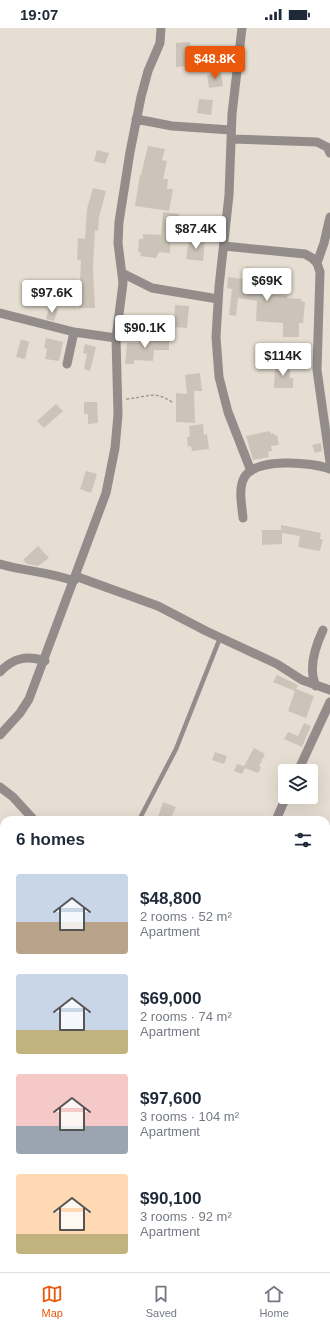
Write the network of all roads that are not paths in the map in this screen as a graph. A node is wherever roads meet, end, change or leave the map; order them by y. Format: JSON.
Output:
{"nodes":[{"id":1,"x":161,"y":28,"type":"edge"},
{"id":2,"x":242,"y":28,"type":"edge"},
{"id":3,"x":136,"y":119,"type":"junction"},
{"id":4,"x":231,"y":134,"type":"junction"},
{"id":5,"x":330,"y":154,"type":"edge"},
{"id":6,"x":330,"y":217,"type":"edge"},
{"id":7,"x":224,"y":246,"type":"junction"},
{"id":8,"x":317,"y":263,"type":"junction"},
{"id":9,"x":122,"y":273,"type":"junction"},
{"id":10,"x":218,"y":300,"type":"junction"},
{"id":11,"x":0,"y":313,"type":"edge"},
{"id":12,"x":74,"y":332,"type":"junction"},
{"id":13,"x":116,"y":338,"type":"junction"},
{"id":14,"x":67,"y":364,"type":"dead end"},
{"id":15,"x":330,"y":462,"type":"edge"},
{"id":16,"x":330,"y":469,"type":"edge"},
{"id":17,"x":251,"y":471,"type":"junction"},
{"id":18,"x":243,"y":518,"type":"dead end"},
{"id":19,"x":0,"y":564,"type":"edge"},
{"id":20,"x":74,"y":578,"type":"junction"},
{"id":21,"x":323,"y":630,"type":"dead end"},
{"id":22,"x":220,"y":638,"type":"junction"},
{"id":23,"x":45,"y":661,"type":"junction"},
{"id":24,"x":0,"y":672,"type":"edge"},
{"id":25,"x":316,"y":686,"type":"junction"},
{"id":26,"x":330,"y":690,"type":"edge"},
{"id":27,"x":330,"y":702,"type":"edge"},
{"id":28,"x":0,"y":735,"type":"edge"},
{"id":29,"x":301,"y":764,"type":"edge"},
{"id":30,"x":0,"y":787,"type":"edge"},
{"id":31,"x":283,"y":804,"type":"edge"},
{"id":32,"x":30,"y":816,"type":"edge"},
{"id":33,"x":141,"y":816,"type":"edge"},
{"id":34,"x":278,"y":816,"type":"edge"}],
"edges":[{"from":1,"to":3,"type":"street"},
{"from":2,"to":4,"type":"street"},
{"from":3,"to":4,"type":"street"},
{"from":3,"to":9,"type":"street"},
{"from":4,"to":5,"type":"street"},
{"from":4,"to":7,"type":"street"},
{"from":6,"to":8,"type":"street"},
{"from":7,"to":8,"type":"street"},
{"from":7,"to":10,"type":"street"},
{"from":8,"to":15,"type":"street"},
{"from":9,"to":10,"type":"street"},
{"from":9,"to":13,"type":"street"},
{"from":10,"to":17,"type":"street"},
{"from":11,"to":12,"type":"street"},
{"from":12,"to":13,"type":"street"},
{"from":12,"to":14,"type":"street"},
{"from":13,"to":20,"type":"street"},
{"from":16,"to":17,"type":"street"},
{"from":17,"to":18,"type":"street"},
{"from":19,"to":20,"type":"street"},
{"from":20,"to":22,"type":"street"},
{"from":20,"to":23,"type":"street"},
{"from":21,"to":25,"type":"street"},
{"from":22,"to":25,"type":"street"},
{"from":22,"to":33,"type":"lane"},
{"from":23,"to":24,"type":"street"},
{"from":23,"to":28,"type":"street"},
{"from":25,"to":26,"type":"street"},
{"from":27,"to":29,"type":"street"},
{"from":30,"to":32,"type":"street"},
{"from":31,"to":34,"type":"street"}]}
